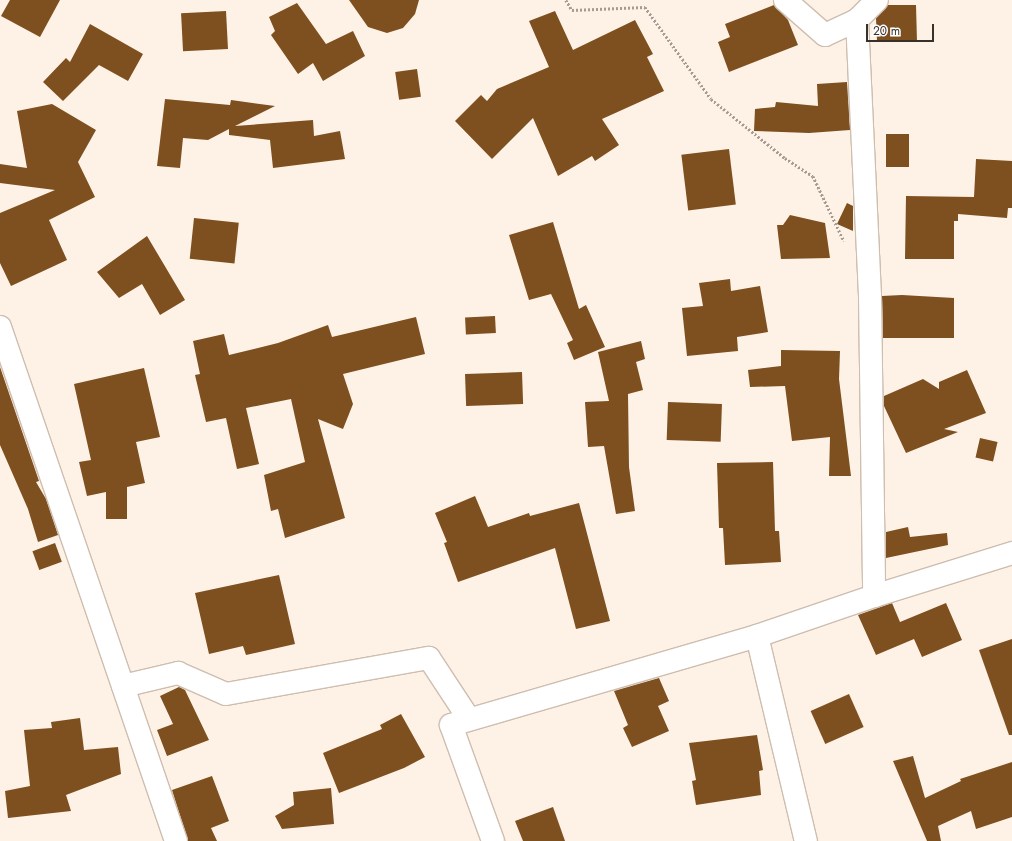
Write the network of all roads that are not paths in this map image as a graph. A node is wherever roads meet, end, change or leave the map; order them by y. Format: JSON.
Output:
{"nodes":[{"id":1,"x":785,"y":0,"type":"edge"},
{"id":2,"x":877,"y":0,"type":"edge"},
{"id":3,"x":857,"y":20,"type":"junction"},
{"id":4,"x":0,"y":327,"type":"edge"},
{"id":5,"x":1012,"y":553,"type":"edge"},
{"id":6,"x":874,"y":596,"type":"junction"},
{"id":7,"x":757,"y":636,"type":"junction"},
{"id":8,"x":123,"y":686,"type":"junction"},
{"id":9,"x":469,"y":719,"type":"junction"},
{"id":10,"x":176,"y":841,"type":"edge"},
{"id":11,"x":493,"y":841,"type":"edge"},
{"id":12,"x":806,"y":841,"type":"edge"}],
"edges":[{"from":1,"to":3,"type":"street"},
{"from":2,"to":3,"type":"street"},
{"from":3,"to":6,"type":"street"},
{"from":4,"to":8,"type":"street"},
{"from":5,"to":6,"type":"street"},
{"from":6,"to":7,"type":"street"},
{"from":7,"to":9,"type":"street"},
{"from":7,"to":12,"type":"street"},
{"from":8,"to":9,"type":"street"},
{"from":8,"to":10,"type":"street"},
{"from":9,"to":11,"type":"street"}]}
